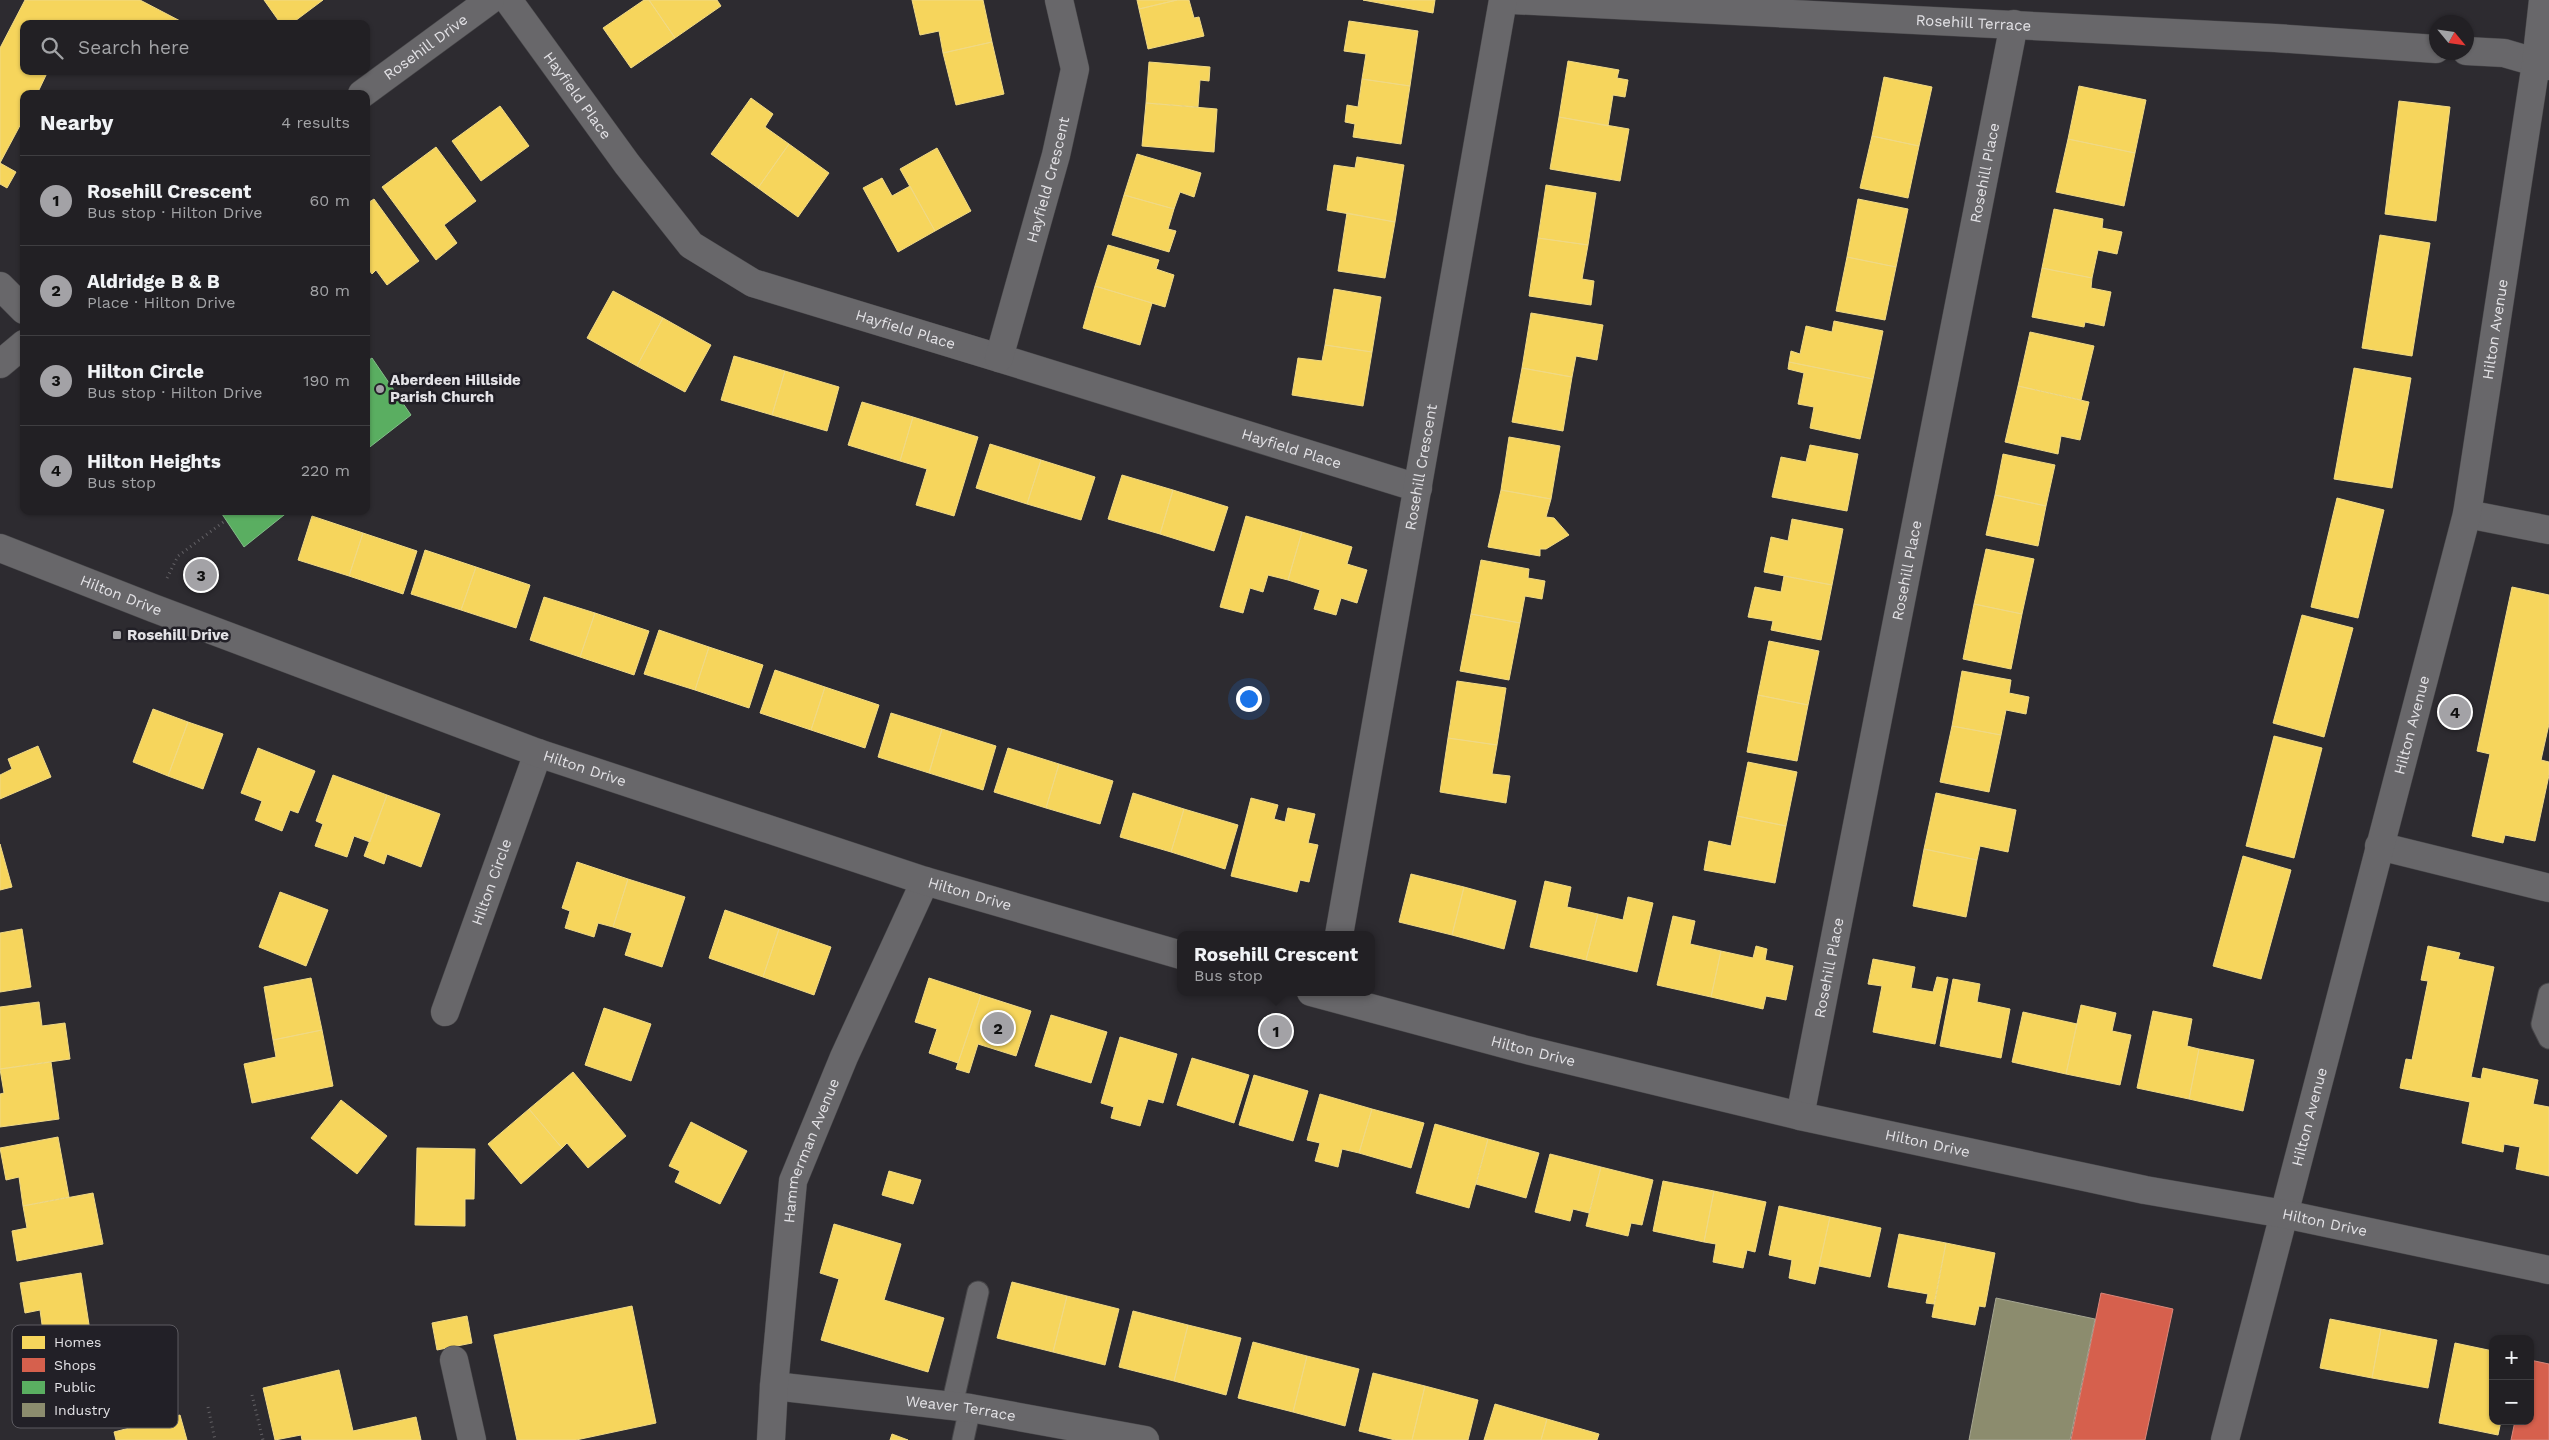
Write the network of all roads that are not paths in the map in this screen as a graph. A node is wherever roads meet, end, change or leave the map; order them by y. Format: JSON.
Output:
{"nodes":[{"id":1,"x":490,"y":0,"type":"edge"},
{"id":2,"x":508,"y":0,"type":"edge"},
{"id":3,"x":1059,"y":0,"type":"edge"},
{"id":4,"x":1502,"y":0,"type":"edge"},
{"id":5,"x":1512,"y":0,"type":"edge"},
{"id":6,"x":2543,"y":0,"type":"edge"},
{"id":7,"x":2014,"y":24,"type":"junction"},
{"id":8,"x":2429,"y":48,"type":"edge"},
{"id":9,"x":2474,"y":51,"type":"edge"},
{"id":10,"x":2542,"y":65,"type":"edge"},
{"id":11,"x":367,"y":90,"type":"edge"},
{"id":12,"x":0,"y":286,"type":"edge"},
{"id":13,"x":20,"y":306,"type":"edge"},
{"id":14,"x":20,"y":347,"type":"edge"},
{"id":15,"x":1000,"y":358,"type":"junction"},
{"id":16,"x":0,"y":364,"type":"edge"},
{"id":17,"x":1418,"y":488,"type":"junction"},
{"id":18,"x":2467,"y":514,"type":"junction"},
{"id":19,"x":2549,"y":530,"type":"edge"},
{"id":20,"x":0,"y":548,"type":"edge"},
{"id":21,"x":538,"y":752,"type":"junction"},
{"id":22,"x":2379,"y":846,"type":"junction"},
{"id":23,"x":926,"y":881,"type":"junction"},
{"id":24,"x":2549,"y":888,"type":"edge"},
{"id":25,"x":1340,"y":931,"type":"edge"},
{"id":26,"x":1177,"y":954,"type":"edge"},
{"id":27,"x":2549,"y":994,"type":"edge"},
{"id":28,"x":1330,"y":996,"type":"edge"},
{"id":29,"x":445,"y":1012,"type":"dead end"},
{"id":30,"x":2549,"y":1038,"type":"edge"},
{"id":31,"x":1800,"y":1116,"type":"junction"},
{"id":32,"x":2284,"y":1214,"type":"junction"},
{"id":33,"x":2549,"y":1270,"type":"edge"},
{"id":34,"x":978,"y":1292,"type":"dead end"},
{"id":35,"x":454,"y":1360,"type":"dead end"},
{"id":36,"x":774,"y":1386,"type":"junction"},
{"id":37,"x":961,"y":1407,"type":"junction"},
{"id":38,"x":472,"y":1440,"type":"edge"},
{"id":39,"x":771,"y":1440,"type":"edge"},
{"id":40,"x":962,"y":1440,"type":"edge"},
{"id":41,"x":1145,"y":1440,"type":"edge"},
{"id":42,"x":2225,"y":1440,"type":"edge"}],
"edges":[{"from":1,"to":11,"type":"street","name":"Rosehill Drive"},
{"from":2,"to":15,"type":"street","name":"Hayfield Place"},
{"from":3,"to":15,"type":"street","name":"Hayfield Crescent"},
{"from":4,"to":17,"type":"street","name":"Rosehill Crescent"},
{"from":5,"to":7,"type":"street","name":"Rosehill Terrace"},
{"from":6,"to":10,"type":"street","name":"Hilton Avenue"},
{"from":7,"to":8,"type":"street","name":"Rosehill Terrace"},
{"from":7,"to":31,"type":"street","name":"Rosehill Place"},
{"from":9,"to":10,"type":"street"},
{"from":10,"to":18,"type":"street","name":"Hilton Avenue"},
{"from":12,"to":13,"type":"street"},
{"from":14,"to":16,"type":"street"},
{"from":15,"to":17,"type":"street","name":"Hayfield Place"},
{"from":17,"to":25,"type":"street","name":"Rosehill Crescent"},
{"from":18,"to":19,"type":"street"},
{"from":18,"to":22,"type":"street","name":"Hilton Avenue"},
{"from":20,"to":21,"type":"street","name":"Hilton Drive"},
{"from":21,"to":23,"type":"street","name":"Hilton Drive"},
{"from":21,"to":29,"type":"street","name":"Hilton Circle"},
{"from":22,"to":24,"type":"street"},
{"from":22,"to":32,"type":"street","name":"Hilton Avenue"},
{"from":23,"to":26,"type":"street","name":"Hilton Drive"},
{"from":23,"to":36,"type":"street","name":"Hammerman Avenue"},
{"from":27,"to":30,"type":"lane"},
{"from":28,"to":31,"type":"street","name":"Hilton Drive"},
{"from":31,"to":32,"type":"street","name":"Hilton Drive"},
{"from":32,"to":33,"type":"street","name":"Hilton Drive"},
{"from":32,"to":42,"type":"street","name":"Hilton Avenue"},
{"from":34,"to":37,"type":"lane"},
{"from":35,"to":38,"type":"street"},
{"from":36,"to":37,"type":"street","name":"Weaver Terrace"},
{"from":36,"to":39,"type":"street","name":"Hammerman Avenue"},
{"from":37,"to":40,"type":"lane"},
{"from":37,"to":41,"type":"street","name":"Weaver Terrace"}]}
